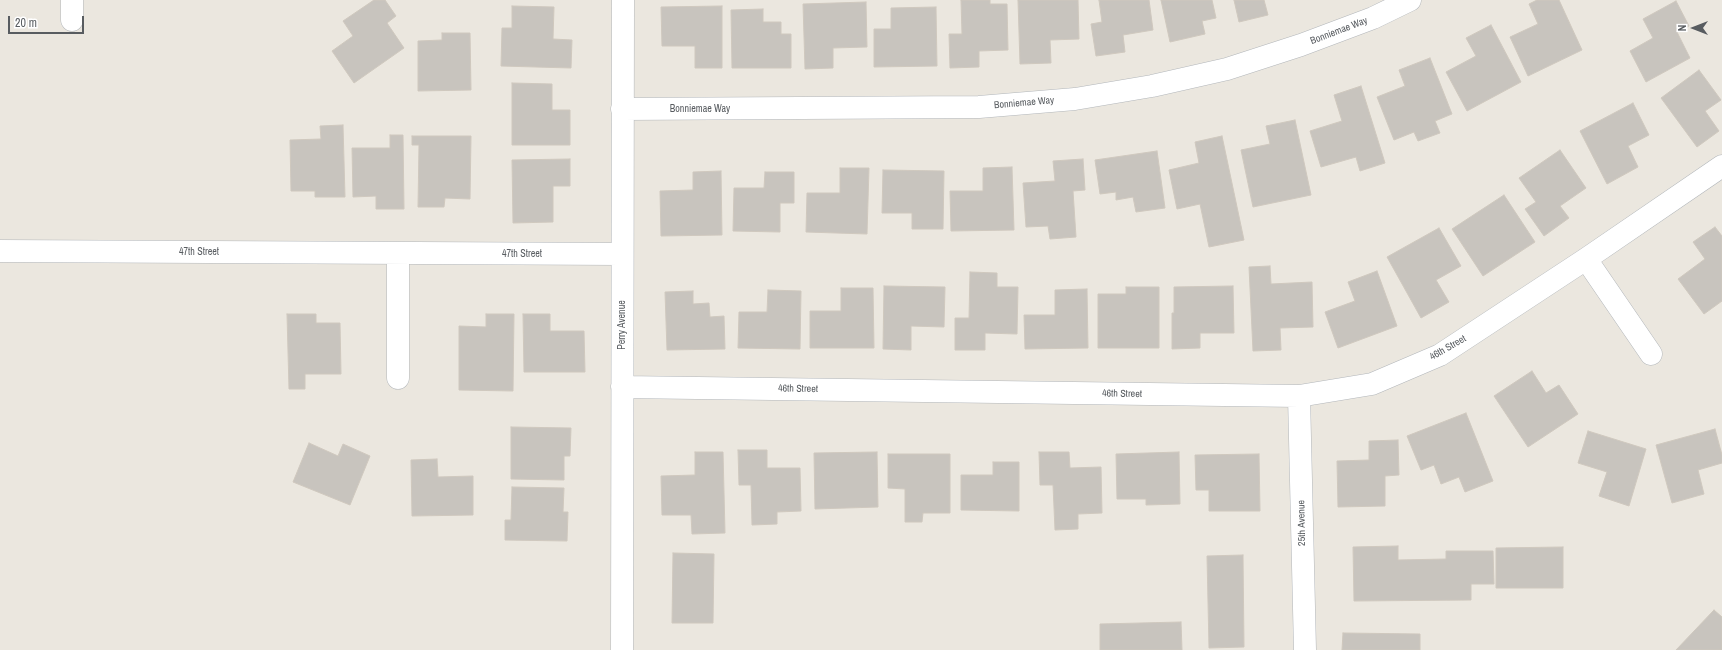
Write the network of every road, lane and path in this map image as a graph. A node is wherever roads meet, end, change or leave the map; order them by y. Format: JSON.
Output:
{"nodes":[{"id":1,"x":623,"y":0,"type":"edge"},
{"id":2,"x":1410,"y":0,"type":"edge"},
{"id":3,"x":622,"y":109,"type":"junction"},
{"id":4,"x":1722,"y":166,"type":"edge"},
{"id":5,"x":0,"y":250,"type":"edge"},
{"id":6,"x":398,"y":253,"type":"junction"},
{"id":7,"x":622,"y":254,"type":"junction"},
{"id":8,"x":1586,"y":259,"type":"junction"},
{"id":9,"x":1651,"y":354,"type":"dead end"},
{"id":10,"x":398,"y":378,"type":"dead end"},
{"id":11,"x":622,"y":387,"type":"junction"},
{"id":12,"x":1300,"y":396,"type":"junction"},
{"id":13,"x":622,"y":650,"type":"edge"},
{"id":14,"x":1305,"y":650,"type":"edge"}],
"edges":[{"from":1,"to":3,"type":"street","name":"Perry Avenue"},
{"from":2,"to":3,"type":"street","name":"Bonniemae Way"},
{"from":3,"to":7,"type":"street","name":"Perry Avenue"},
{"from":4,"to":8,"type":"street","name":"46th Street"},
{"from":5,"to":6,"type":"street","name":"47th Street"},
{"from":6,"to":7,"type":"street","name":"47th Street"},
{"from":6,"to":10,"type":"street"},
{"from":7,"to":11,"type":"street","name":"Perry Avenue"},
{"from":8,"to":9,"type":"street"},
{"from":8,"to":12,"type":"street","name":"46th Street"},
{"from":11,"to":12,"type":"street","name":"46th Street"},
{"from":11,"to":13,"type":"street","name":"Perry Avenue"},
{"from":12,"to":14,"type":"street","name":"25th Avenue"}]}
